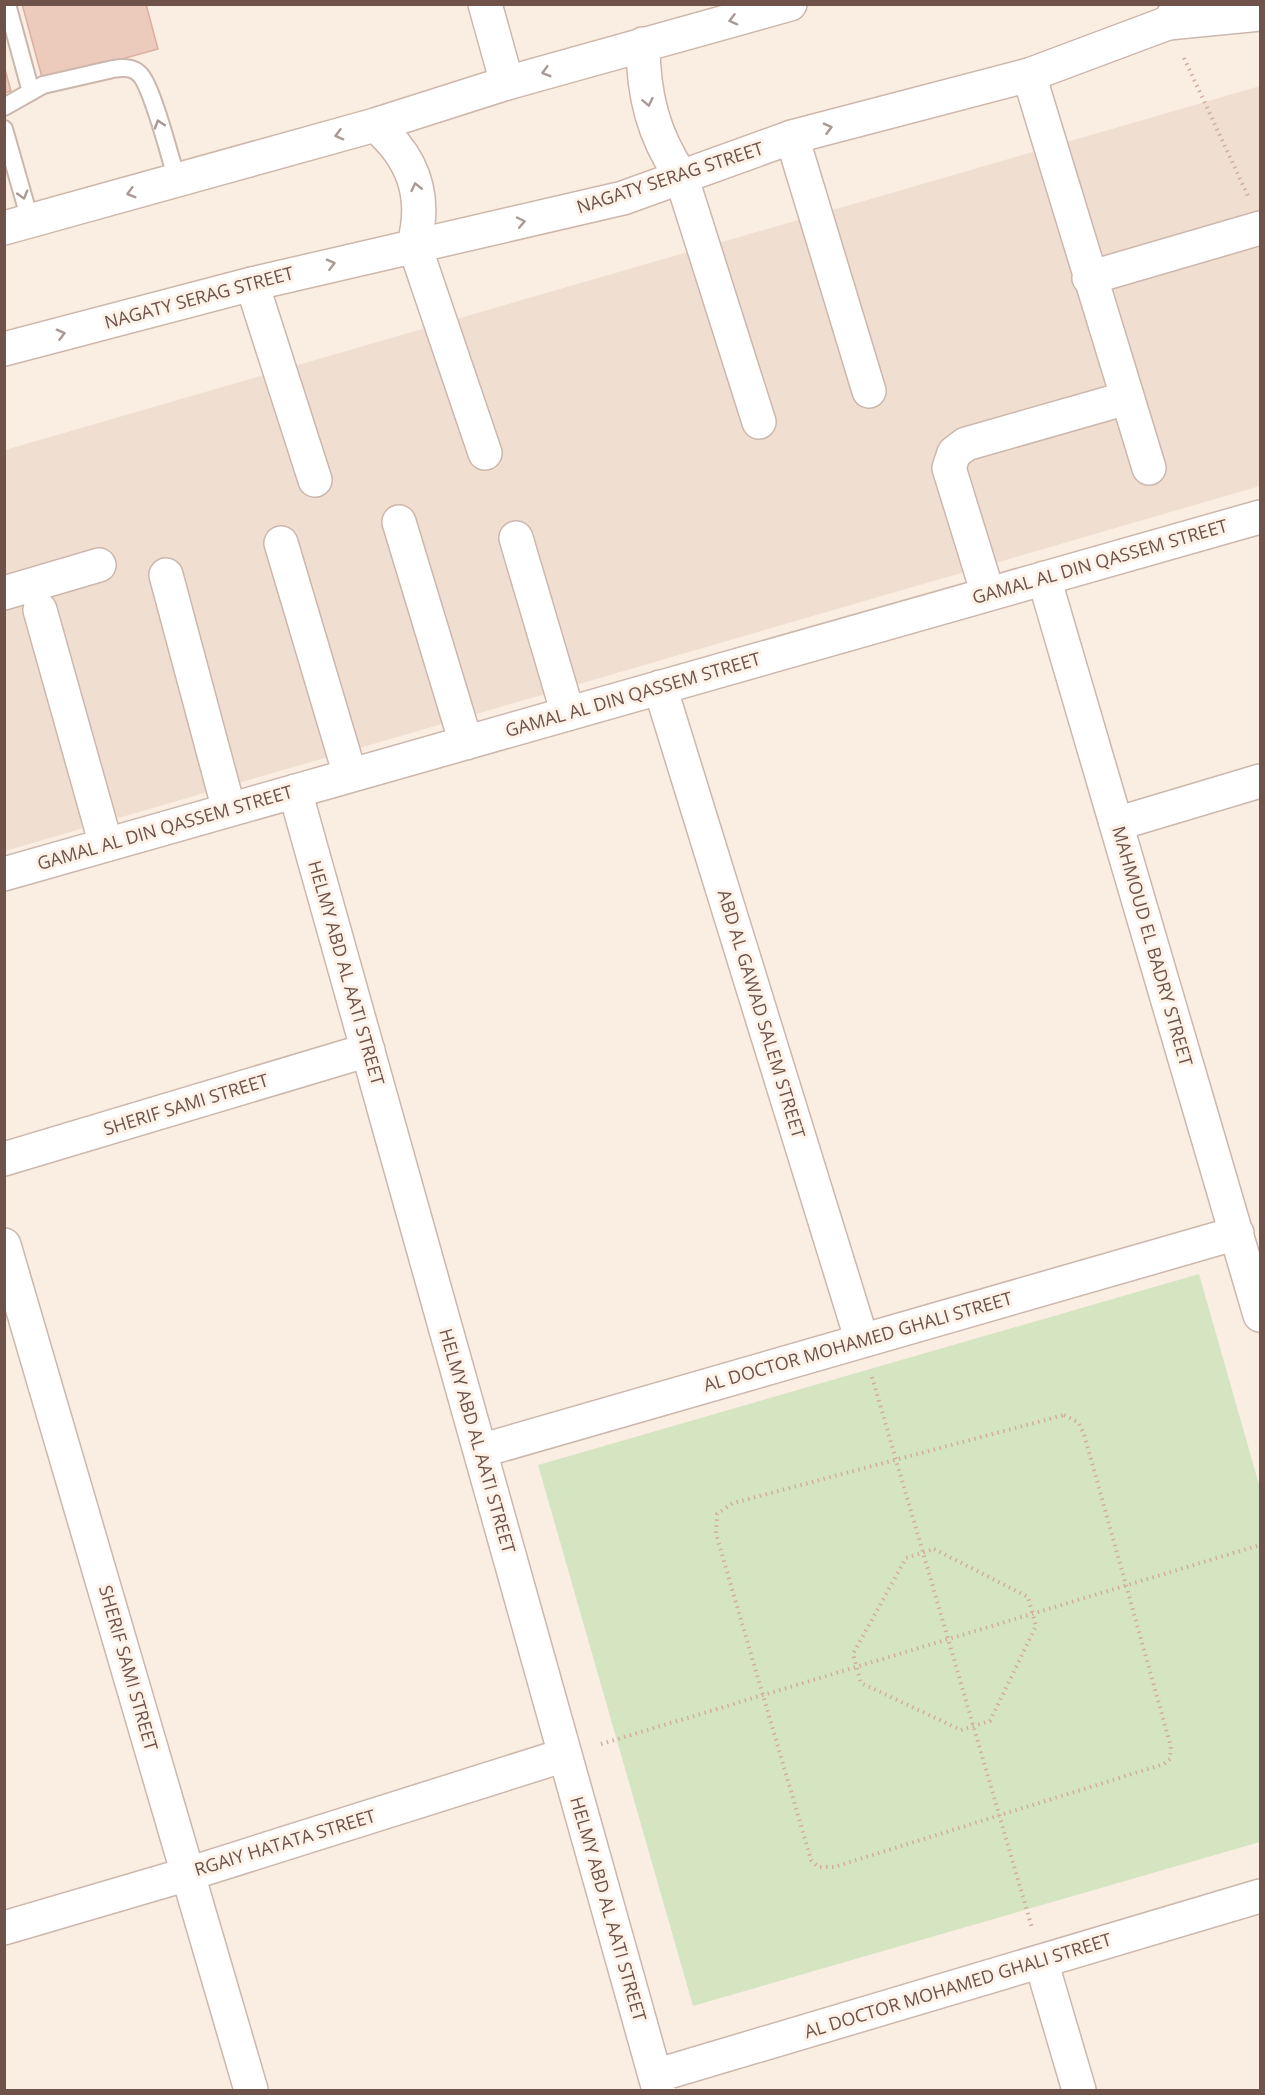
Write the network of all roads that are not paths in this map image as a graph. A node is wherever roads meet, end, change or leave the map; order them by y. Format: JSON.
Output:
{"nodes":[{"id":1,"x":7,"y":4,"type":"edge"},
{"id":2,"x":485,"y":4,"type":"edge"},
{"id":3,"x":790,"y":4,"type":"edge"},
{"id":4,"x":1175,"y":14,"type":"edge"},
{"id":5,"x":1260,"y":14,"type":"edge"},
{"id":6,"x":643,"y":44,"type":"junction"},
{"id":7,"x":1029,"y":75,"type":"junction"},
{"id":8,"x":507,"y":83,"type":"junction"},
{"id":9,"x":31,"y":92,"type":"junction"},
{"id":10,"x":4,"y":107,"type":"edge"},
{"id":11,"x":375,"y":125,"type":"junction"},
{"id":12,"x":4,"y":129,"type":"edge"},
{"id":13,"x":792,"y":137,"type":"junction"},
{"id":14,"x":681,"y":176,"type":"junction"},
{"id":15,"x":177,"y":180,"type":"junction"},
{"id":16,"x":1256,"y":215,"type":"edge"},
{"id":17,"x":17,"y":224,"type":"edge"},
{"id":18,"x":414,"y":244,"type":"junction"},
{"id":19,"x":1089,"y":278,"type":"junction"},
{"id":20,"x":252,"y":284,"type":"junction"},
{"id":21,"x":4,"y":349,"type":"edge"},
{"id":22,"x":869,"y":391,"type":"dead end"},
{"id":23,"x":1127,"y":398,"type":"junction"},
{"id":24,"x":759,"y":422,"type":"dead end"},
{"id":25,"x":485,"y":453,"type":"dead end"},
{"id":26,"x":1149,"y":468,"type":"dead end"},
{"id":27,"x":315,"y":480,"type":"dead end"},
{"id":28,"x":1260,"y":517,"type":"edge"},
{"id":29,"x":399,"y":522,"type":"dead end"},
{"id":30,"x":516,"y":538,"type":"dead end"},
{"id":31,"x":280,"y":543,"type":"dead end"},
{"id":32,"x":99,"y":565,"type":"dead end"},
{"id":33,"x":166,"y":575,"type":"dead end"},
{"id":34,"x":1044,"y":578,"type":"junction"},
{"id":35,"x":4,"y":593,"type":"edge"},
{"id":36,"x":988,"y":594,"type":"junction"},
{"id":37,"x":40,"y":610,"type":"dead end"},
{"id":38,"x":660,"y":687,"type":"junction"},
{"id":39,"x":568,"y":714,"type":"junction"},
{"id":40,"x":466,"y":743,"type":"junction"},
{"id":41,"x":350,"y":775,"type":"junction"},
{"id":42,"x":1260,"y":781,"type":"edge"},
{"id":43,"x":295,"y":792,"type":"junction"},
{"id":44,"x":229,"y":810,"type":"junction"},
{"id":45,"x":1116,"y":824,"type":"junction"},
{"id":46,"x":106,"y":845,"type":"junction"},
{"id":47,"x":4,"y":874,"type":"edge"},
{"id":48,"x":368,"y":1050,"type":"junction"},
{"id":49,"x":4,"y":1160,"type":"edge"},
{"id":50,"x":1237,"y":1233,"type":"junction"},
{"id":51,"x":4,"y":1245,"type":"edge"},
{"id":52,"x":1260,"y":1315,"type":"edge"},
{"id":53,"x":862,"y":1341,"type":"junction"},
{"id":54,"x":480,"y":1451,"type":"junction"},
{"id":55,"x":565,"y":1755,"type":"junction"},
{"id":56,"x":188,"y":1874,"type":"junction"},
{"id":57,"x":1260,"y":1896,"type":"edge"},
{"id":58,"x":4,"y":1928,"type":"edge"},
{"id":59,"x":1041,"y":1961,"type":"junction"},
{"id":60,"x":657,"y":2083,"type":"edge"},
{"id":61,"x":251,"y":2091,"type":"edge"},
{"id":62,"x":1079,"y":2091,"type":"edge"}],
"edges":[{"from":1,"to":9,"type":"lane"},
{"from":2,"to":8,"type":"street"},
{"from":3,"to":6,"type":"street","one_way":true},
{"from":4,"to":5,"type":"street","name":"NAGATY SERAG STREET"},
{"from":4,"to":7,"type":"street","name":"NAGATY SERAG STREET"},
{"from":6,"to":8,"type":"street","one_way":true},
{"from":6,"to":14,"type":"street","one_way":true},
{"from":13,"to":7,"type":"street","name":"NAGATY SERAG STREET","one_way":true},
{"from":7,"to":19,"type":"street"},
{"from":8,"to":11,"type":"street"},
{"from":9,"to":10,"type":"lane"},
{"from":15,"to":9,"type":"lane","one_way":true},
{"from":11,"to":15,"type":"street","one_way":true},
{"from":18,"to":11,"type":"street","one_way":true},
{"from":12,"to":17,"type":"lane","one_way":true},
{"from":13,"to":14,"type":"street","name":"NAGATY SERAG STREET"},
{"from":13,"to":22,"type":"street"},
{"from":18,"to":14,"type":"street","name":"NAGATY SERAG STREET","one_way":true},
{"from":14,"to":24,"type":"street"},
{"from":15,"to":17,"type":"street","one_way":true},
{"from":16,"to":19,"type":"street"},
{"from":20,"to":18,"type":"street","name":"NAGATY SERAG STREET","one_way":true},
{"from":18,"to":25,"type":"street"},
{"from":19,"to":23,"type":"street"},
{"from":21,"to":20,"type":"street","name":"NAGATY SERAG STREET","one_way":true},
{"from":20,"to":27,"type":"street"},
{"from":23,"to":26,"type":"street"},
{"from":23,"to":36,"type":"street"},
{"from":28,"to":34,"type":"street","name":"GAMAL AL DIN QASSEM STREET"},
{"from":29,"to":40,"type":"street"},
{"from":30,"to":39,"type":"street"},
{"from":31,"to":41,"type":"street"},
{"from":32,"to":35,"type":"street"},
{"from":33,"to":44,"type":"street"},
{"from":34,"to":36,"type":"street","name":"GAMAL AL DIN QASSEM STREET"},
{"from":34,"to":45,"type":"street","name":"MAHMOUD EL BADRY STREET"},
{"from":36,"to":38,"type":"street","name":"GAMAL AL DIN QASSEM STREET"},
{"from":37,"to":46,"type":"street"},
{"from":38,"to":39,"type":"street","name":"GAMAL AL DIN QASSEM STREET"},
{"from":38,"to":53,"type":"street","name":"ABD AL GAWAD SALEM STREET"},
{"from":39,"to":40,"type":"street","name":"GAMAL AL DIN QASSEM STREET"},
{"from":40,"to":41,"type":"street","name":"GAMAL AL DIN QASSEM STREET"},
{"from":41,"to":43,"type":"street","name":"GAMAL AL DIN QASSEM STREET"},
{"from":42,"to":45,"type":"street"},
{"from":43,"to":44,"type":"street","name":"GAMAL AL DIN QASSEM STREET"},
{"from":43,"to":48,"type":"street","name":"HELMY ABD AL AATI STREET"},
{"from":44,"to":46,"type":"street","name":"GAMAL AL DIN QASSEM STREET"},
{"from":45,"to":50,"type":"street","name":"MAHMOUD EL BADRY STREET"},
{"from":46,"to":47,"type":"street","name":"GAMAL AL DIN QASSEM STREET"},
{"from":48,"to":49,"type":"street","name":"SHERIF SAMI STREET"},
{"from":48,"to":54,"type":"street","name":"HELMY ABD AL AATI STREET"},
{"from":50,"to":52,"type":"street","name":"MAHMOUD EL BADRY STREET"},
{"from":50,"to":53,"type":"street","name":"AL DOCTOR MOHAMED GHALI STREET"},
{"from":51,"to":56,"type":"street","name":"SHERIF SAMI STREET"},
{"from":53,"to":54,"type":"street","name":"AL DOCTOR MOHAMED GHALI STREET"},
{"from":54,"to":55,"type":"street","name":"HELMY ABD AL AATI STREET"},
{"from":55,"to":56,"type":"street","name":"RGAIY HATATA STREET"},
{"from":55,"to":60,"type":"street","name":"HELMY ABD AL AATI STREET"},
{"from":56,"to":58,"type":"street","name":"RGAIY HATATA STREET"},
{"from":56,"to":61,"type":"street","name":"SHERIF SAMI STREET"},
{"from":57,"to":59,"type":"street","name":"AL DOCTOR MOHAMED GHALI STREET"},
{"from":59,"to":60,"type":"street","name":"AL DOCTOR MOHAMED GHALI STREET"},
{"from":59,"to":62,"type":"street"}]}
